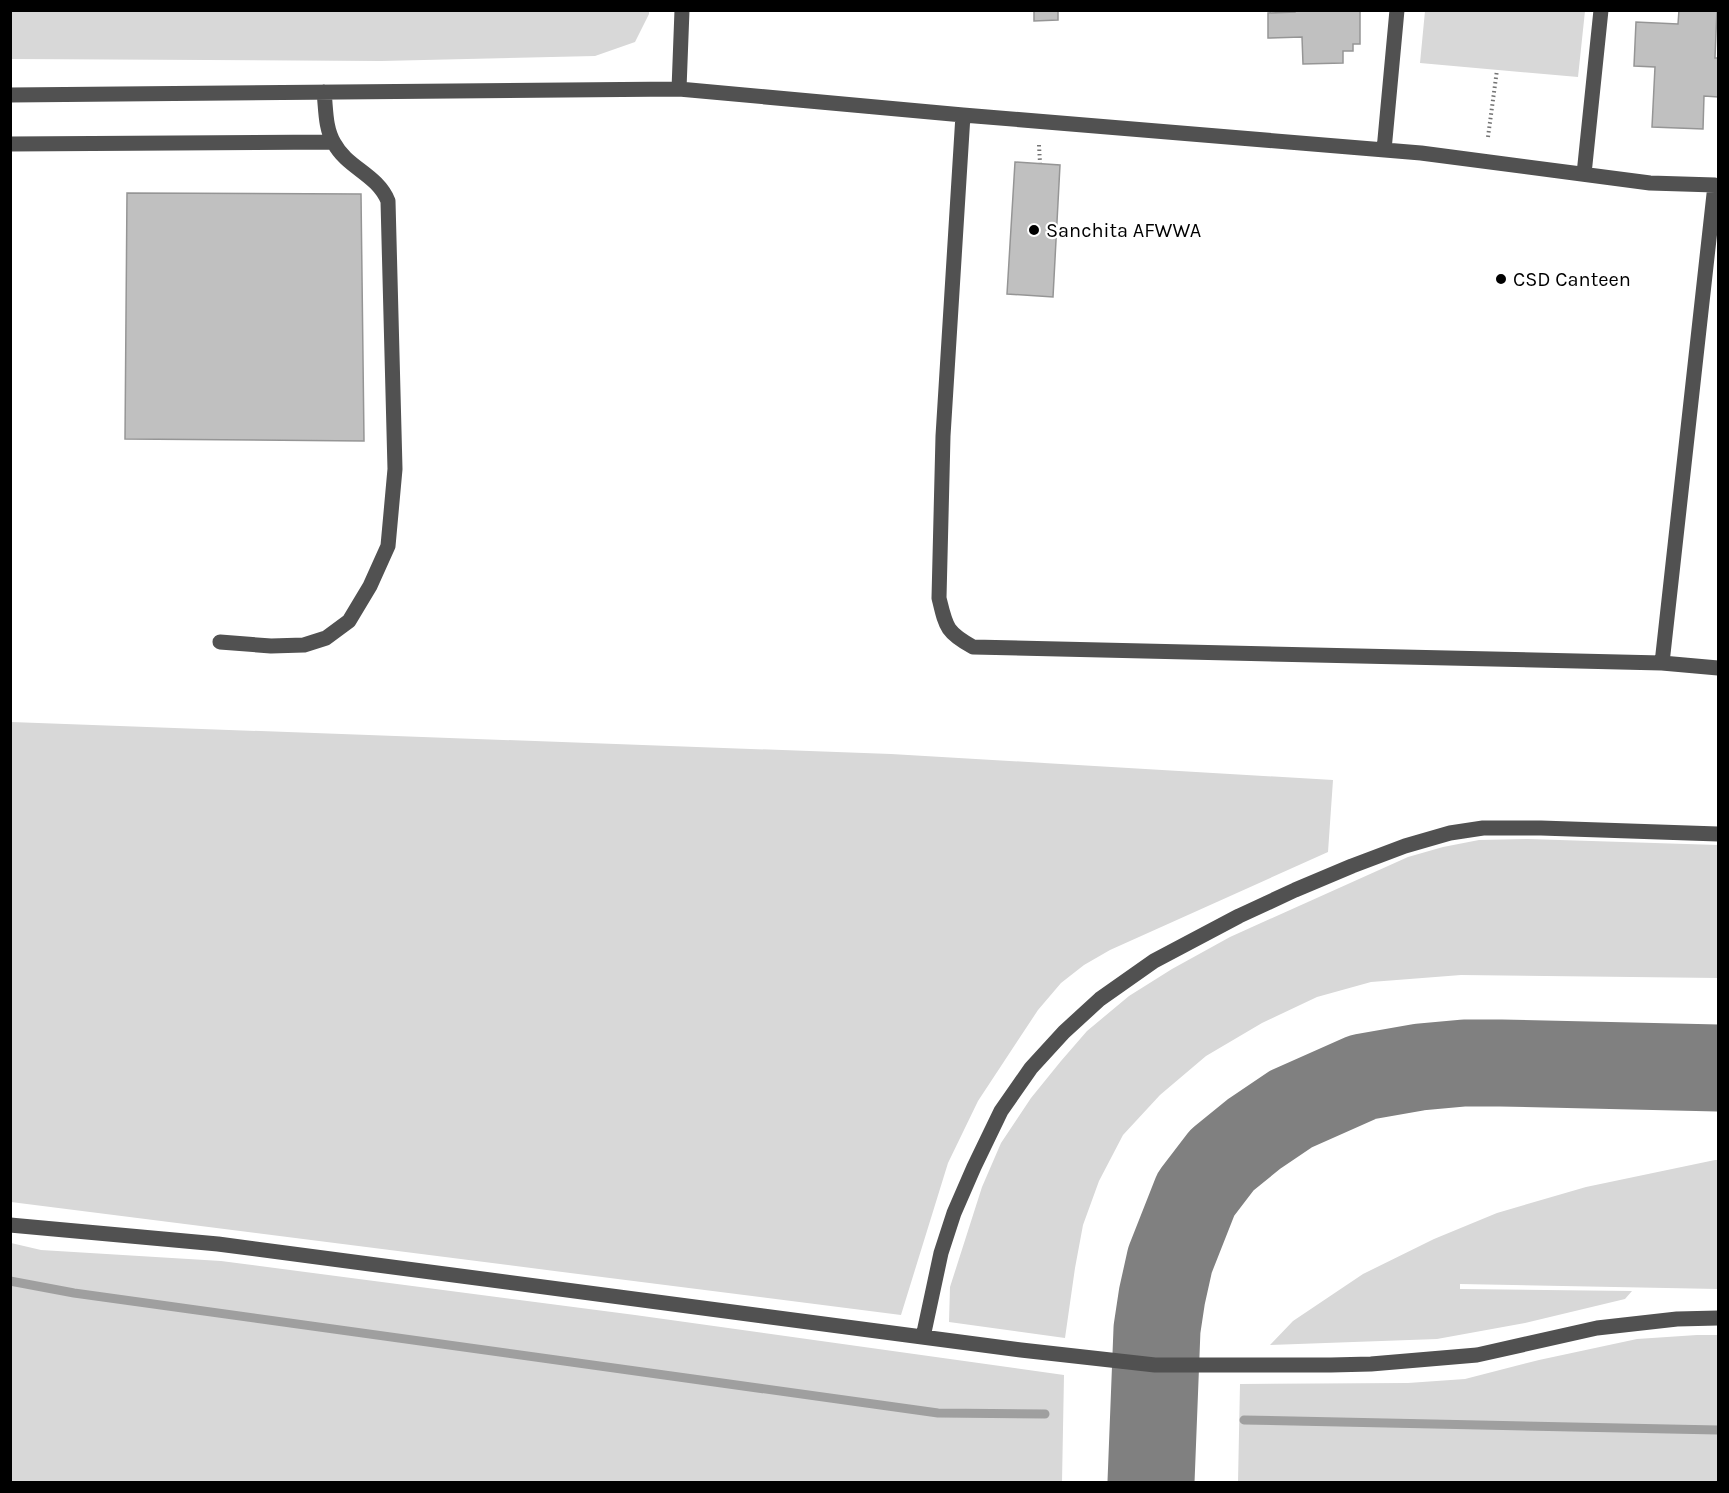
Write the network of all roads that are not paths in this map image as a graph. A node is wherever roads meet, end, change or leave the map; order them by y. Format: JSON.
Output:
{"nodes":[{"id":1,"x":682,"y":10,"type":"edge"},
{"id":2,"x":1397,"y":10,"type":"edge"},
{"id":3,"x":1601,"y":10,"type":"edge"},
{"id":4,"x":679,"y":89,"type":"junction"},
{"id":5,"x":324,"y":92,"type":"junction"},
{"id":6,"x":10,"y":95,"type":"edge"},
{"id":7,"x":963,"y":115,"type":"junction"},
{"id":8,"x":333,"y":142,"type":"junction"},
{"id":9,"x":10,"y":144,"type":"edge"},
{"id":10,"x":1384,"y":150,"type":"junction"},
{"id":11,"x":1584,"y":174,"type":"junction"},
{"id":12,"x":1717,"y":185,"type":"edge"},
{"id":13,"x":220,"y":642,"type":"dead end"},
{"id":14,"x":1662,"y":663,"type":"junction"},
{"id":15,"x":1719,"y":668,"type":"edge"},
{"id":16,"x":1719,"y":834,"type":"edge"},
{"id":17,"x":10,"y":1225,"type":"edge"},
{"id":18,"x":1719,"y":1318,"type":"edge"},
{"id":19,"x":923,"y":1337,"type":"junction"}],
"edges":[{"from":1,"to":4,"type":"street"},
{"from":2,"to":10,"type":"street"},
{"from":3,"to":11,"type":"street"},
{"from":4,"to":5,"type":"street"},
{"from":4,"to":7,"type":"street"},
{"from":5,"to":6,"type":"street"},
{"from":5,"to":8,"type":"street"},
{"from":7,"to":10,"type":"street"},
{"from":7,"to":14,"type":"street"},
{"from":8,"to":9,"type":"street"},
{"from":8,"to":13,"type":"street"},
{"from":10,"to":11,"type":"street"},
{"from":11,"to":12,"type":"street"},
{"from":12,"to":14,"type":"street"},
{"from":14,"to":15,"type":"street"},
{"from":16,"to":19,"type":"street"},
{"from":17,"to":19,"type":"street"},
{"from":18,"to":19,"type":"street"}]}
